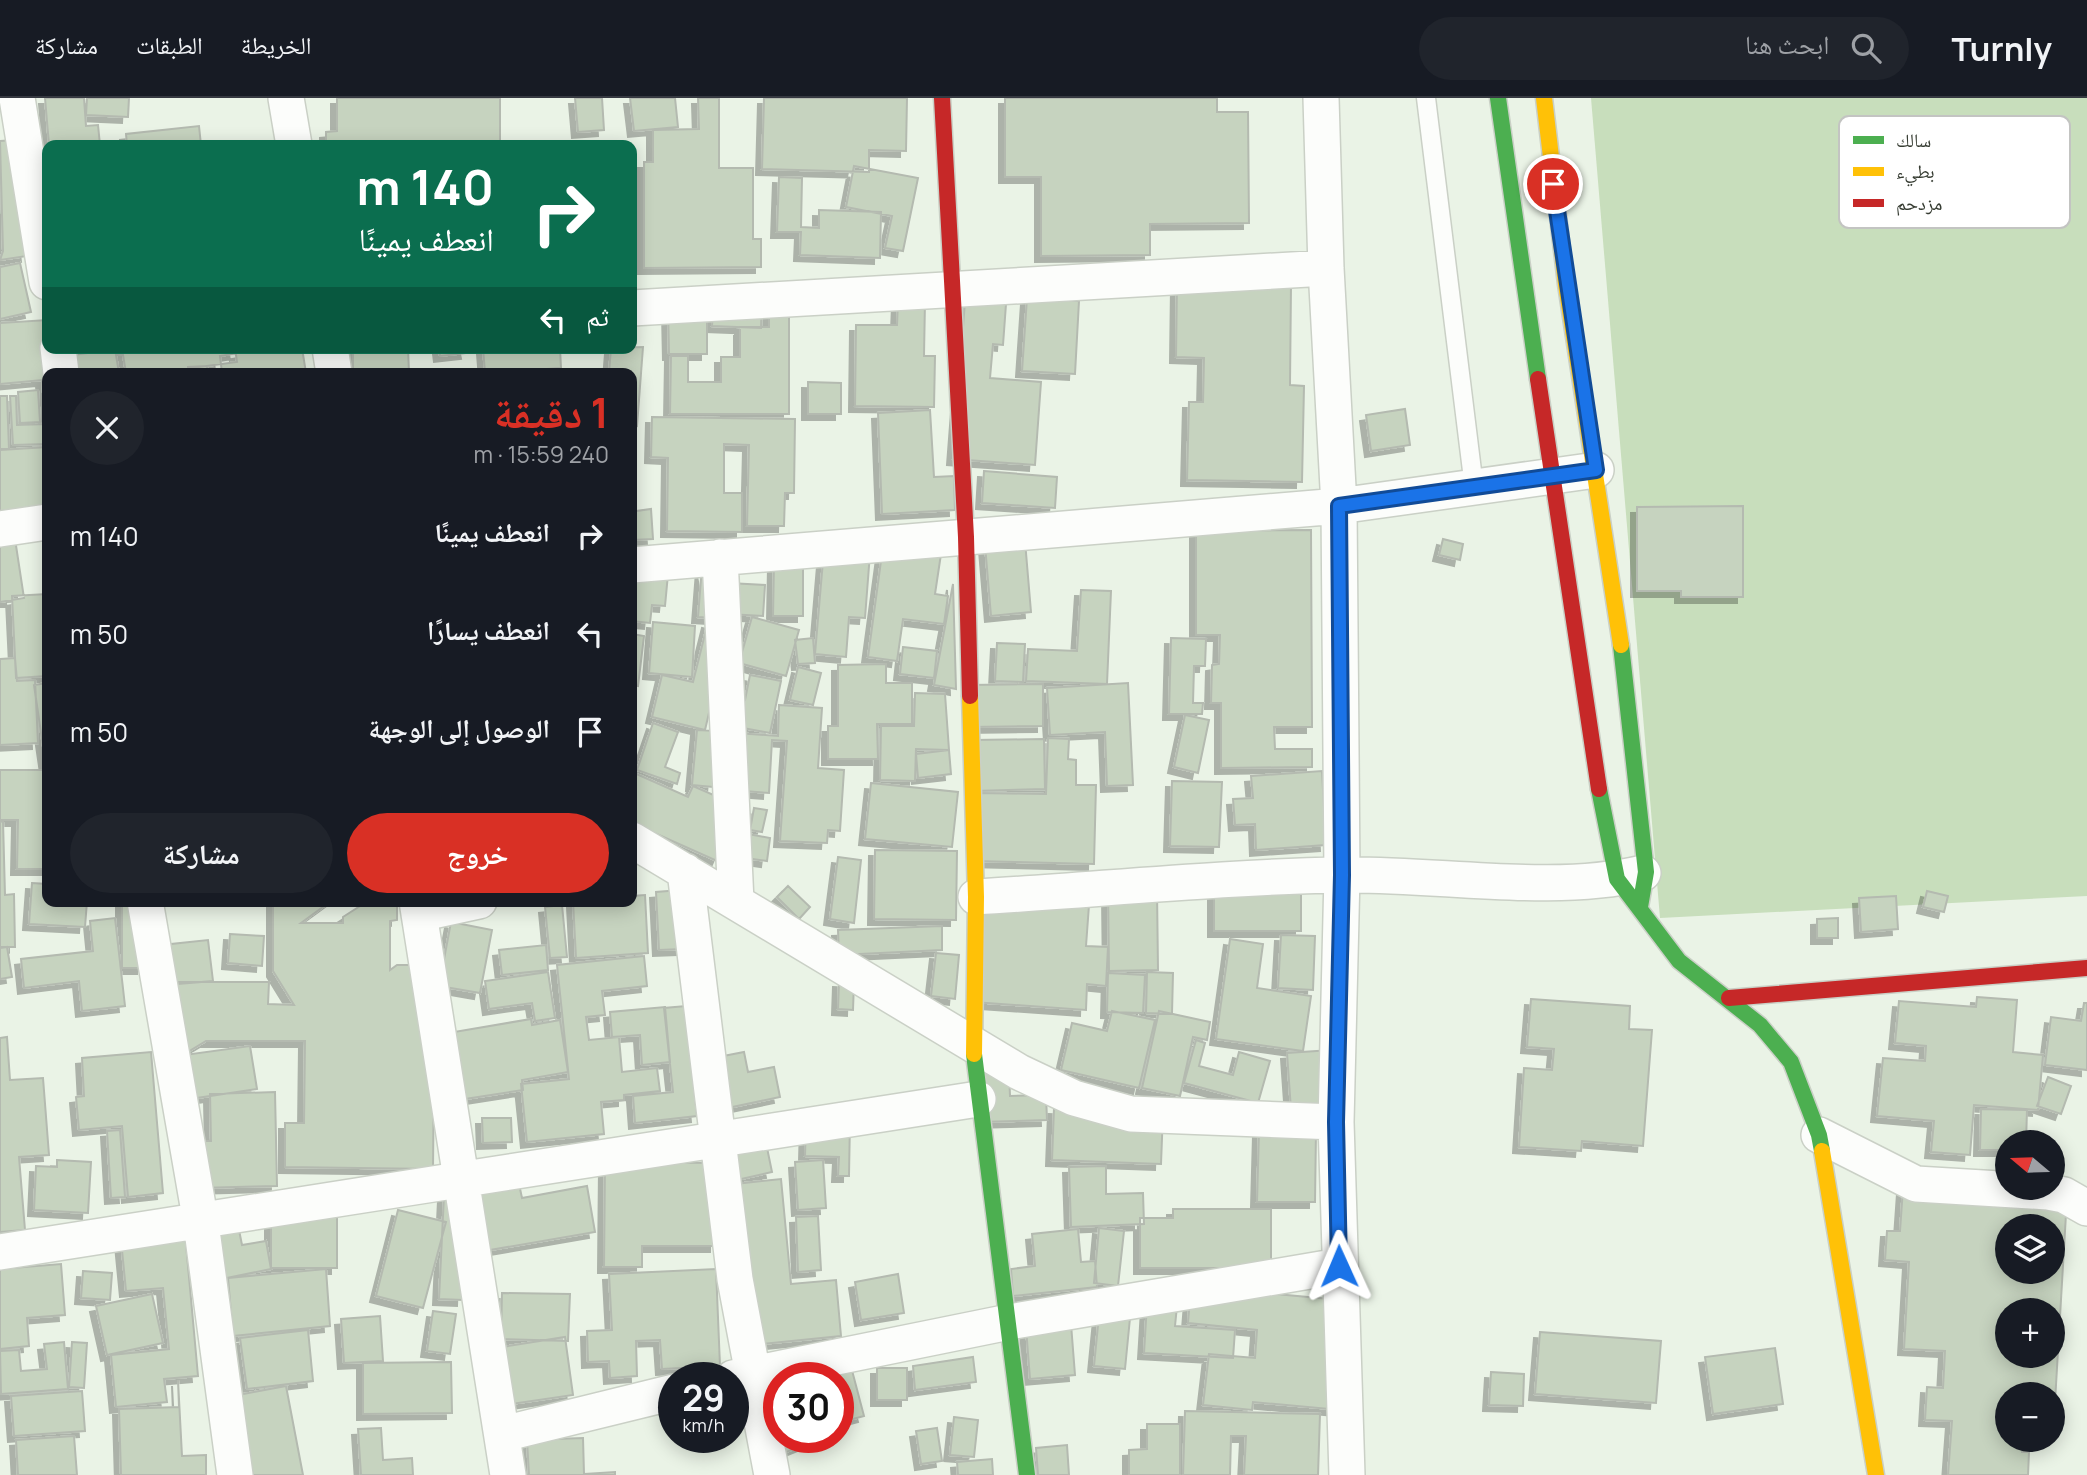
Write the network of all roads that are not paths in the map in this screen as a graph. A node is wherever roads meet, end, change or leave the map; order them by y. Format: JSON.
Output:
{"nodes":[{"id":1,"x":17,"y":98,"type":"edge"},
{"id":2,"x":286,"y":98,"type":"edge"},
{"id":3,"x":942,"y":98,"type":"edge"},
{"id":4,"x":1321,"y":98,"type":"edge"},
{"id":5,"x":1426,"y":98,"type":"edge"},
{"id":6,"x":1498,"y":98,"type":"edge"},
{"id":7,"x":1544,"y":98,"type":"edge"},
{"id":8,"x":294,"y":140,"type":"edge"},
{"id":9,"x":42,"y":251,"type":"edge"},
{"id":10,"x":1326,"y":268,"type":"junction"},
{"id":11,"x":954,"y":289,"type":"junction"},
{"id":12,"x":637,"y":308,"type":"edge"},
{"id":13,"x":1596,"y":470,"type":"junction"},
{"id":14,"x":1552,"y":475,"type":"junction"},
{"id":15,"x":1474,"y":486,"type":"junction"},
{"id":16,"x":1339,"y":506,"type":"junction"},
{"id":17,"x":42,"y":523,"type":"edge"},
{"id":18,"x":0,"y":529,"type":"edge"},
{"id":19,"x":967,"y":537,"type":"junction"},
{"id":20,"x":720,"y":557,"type":"junction"},
{"id":21,"x":637,"y":565,"type":"edge"},
{"id":22,"x":637,"y":843,"type":"edge"},
{"id":23,"x":677,"y":866,"type":"junction"},
{"id":24,"x":637,"y":869,"type":"edge"},
{"id":25,"x":1342,"y":875,"type":"junction"},
{"id":26,"x":1632,"y":875,"type":"junction"},
{"id":27,"x":976,"y":897,"type":"junction"},
{"id":28,"x":736,"y":902,"type":"junction"},
{"id":29,"x":146,"y":907,"type":"edge"},
{"id":30,"x":1640,"y":907,"type":"junction"},
{"id":31,"x":418,"y":908,"type":"edge"},
{"id":32,"x":2087,"y":968,"type":"edge"},
{"id":33,"x":1729,"y":998,"type":"junction"},
{"id":34,"x":973,"y":1043,"type":"junction"},
{"id":35,"x":978,"y":1099,"type":"junction"},
{"id":36,"x":1336,"y":1122,"type":"junction"},
{"id":37,"x":1819,"y":1135,"type":"junction"},
{"id":38,"x":716,"y":1138,"type":"junction"},
{"id":39,"x":463,"y":1177,"type":"junction"},
{"id":40,"x":2085,"y":1204,"type":"edge"},
{"id":41,"x":201,"y":1223,"type":"junction"},
{"id":42,"x":0,"y":1252,"type":"edge"},
{"id":43,"x":1339,"y":1266,"type":"junction"},
{"id":44,"x":1009,"y":1322,"type":"junction"},
{"id":45,"x":740,"y":1362,"type":"edge"},
{"id":46,"x":749,"y":1375,"type":"edge"},
{"id":47,"x":658,"y":1396,"type":"edge"},
{"id":48,"x":749,"y":1399,"type":"edge"},
{"id":49,"x":503,"y":1434,"type":"junction"},
{"id":50,"x":235,"y":1475,"type":"edge"},
{"id":51,"x":508,"y":1475,"type":"edge"},
{"id":52,"x":772,"y":1475,"type":"edge"},
{"id":53,"x":1027,"y":1475,"type":"edge"},
{"id":54,"x":1347,"y":1475,"type":"edge"},
{"id":55,"x":1876,"y":1475,"type":"edge"}],
"edges":[{"from":1,"to":9,"type":"street"},
{"from":2,"to":8,"type":"street"},
{"from":3,"to":11,"type":"main road"},
{"from":4,"to":10,"type":"street"},
{"from":5,"to":15,"type":"lane"},
{"from":6,"to":14,"type":"main road"},
{"from":7,"to":13,"type":"main road"},
{"from":10,"to":11,"type":"street"},
{"from":10,"to":16,"type":"street"},
{"from":11,"to":12,"type":"street"},
{"from":11,"to":19,"type":"main road"},
{"from":13,"to":14,"type":"street"},
{"from":13,"to":26,"type":"main road"},
{"from":14,"to":15,"type":"street"},
{"from":14,"to":26,"type":"main road"},
{"from":15,"to":16,"type":"street"},
{"from":16,"to":19,"type":"street"},
{"from":16,"to":25,"type":"street"},
{"from":17,"to":18,"type":"street"},
{"from":19,"to":20,"type":"street"},
{"from":19,"to":27,"type":"main road"},
{"from":20,"to":21,"type":"street"},
{"from":20,"to":28,"type":"street"},
{"from":22,"to":23,"type":"street"},
{"from":23,"to":24,"type":"street"},
{"from":23,"to":28,"type":"street"},
{"from":23,"to":38,"type":"street"},
{"from":25,"to":26,"type":"street"},
{"from":25,"to":27,"type":"street"},
{"from":25,"to":36,"type":"street"},
{"from":26,"to":30,"type":"main road"},
{"from":26,"to":30,"type":"main road"},
{"from":27,"to":34,"type":"main road"},
{"from":28,"to":34,"type":"street"},
{"from":29,"to":41,"type":"street"},
{"from":30,"to":33,"type":"main road"},
{"from":31,"to":39,"type":"street"},
{"from":32,"to":33,"type":"main road"},
{"from":33,"to":37,"type":"main road"},
{"from":34,"to":35,"type":"main road"},
{"from":34,"to":36,"type":"street"},
{"from":35,"to":38,"type":"street"},
{"from":35,"to":44,"type":"main road"},
{"from":36,"to":43,"type":"street"},
{"from":37,"to":40,"type":"street"},
{"from":37,"to":55,"type":"main road"},
{"from":38,"to":39,"type":"street"},
{"from":38,"to":45,"type":"street"},
{"from":39,"to":41,"type":"street"},
{"from":39,"to":49,"type":"street"},
{"from":41,"to":42,"type":"street"},
{"from":41,"to":50,"type":"street"},
{"from":43,"to":44,"type":"street"},
{"from":43,"to":54,"type":"street"},
{"from":44,"to":46,"type":"street"},
{"from":44,"to":53,"type":"main road"},
{"from":47,"to":49,"type":"street"},
{"from":48,"to":52,"type":"street"},
{"from":49,"to":51,"type":"street"}]}
